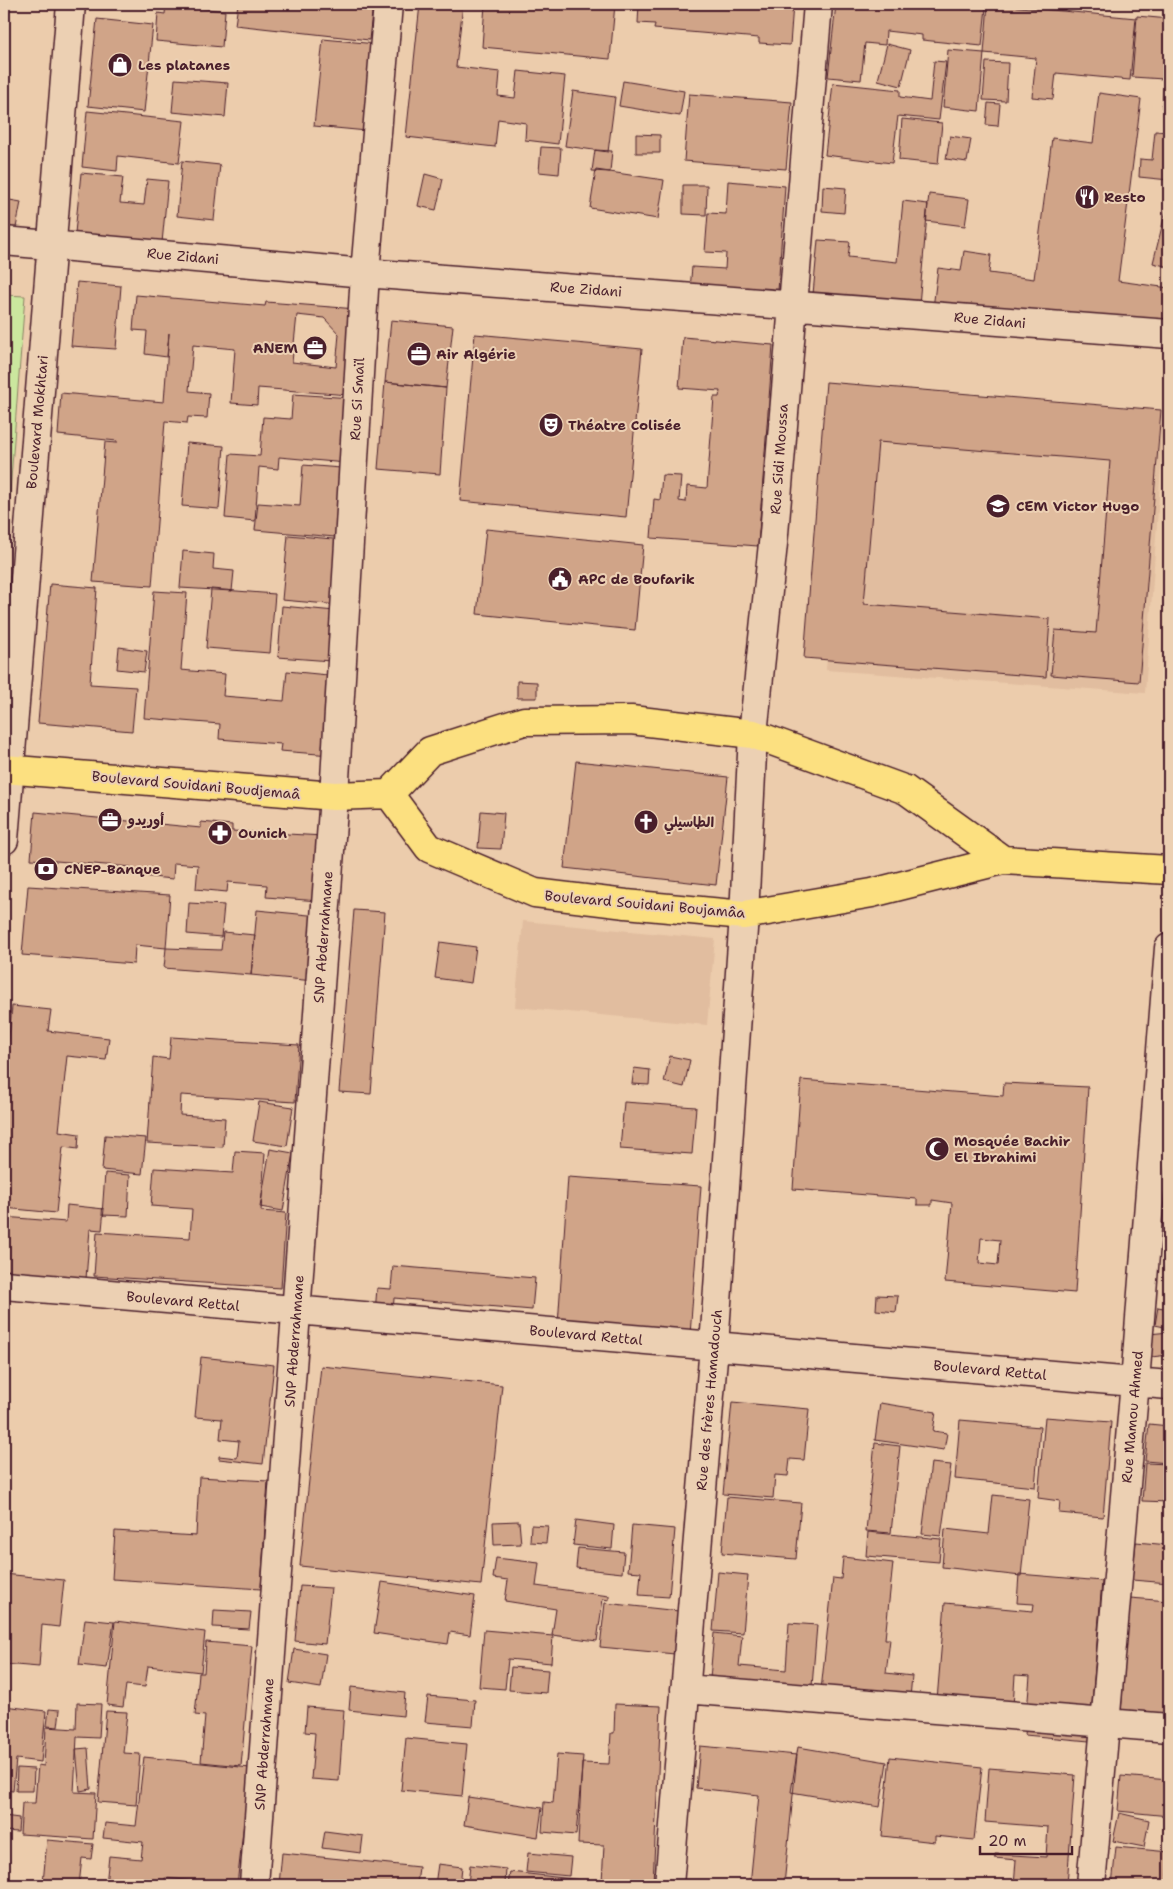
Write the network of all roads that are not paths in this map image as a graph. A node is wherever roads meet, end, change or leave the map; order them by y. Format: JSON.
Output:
{"nodes":[{"id":1,"x":71,"y":4,"type":"edge"},
{"id":2,"x":388,"y":4,"type":"edge"},
{"id":3,"x":818,"y":4,"type":"edge"},
{"id":4,"x":4,"y":241,"type":"edge"},
{"id":5,"x":52,"y":244,"type":"junction"},
{"id":6,"x":365,"y":273,"type":"junction"},
{"id":7,"x":792,"y":304,"type":"junction"},
{"id":8,"x":1169,"y":334,"type":"edge"},
{"id":9,"x":753,"y":734,"type":"junction"},
{"id":10,"x":6,"y":769,"type":"edge"},
{"id":11,"x":389,"y":794,"type":"junction"},
{"id":12,"x":334,"y":796,"type":"junction"},
{"id":13,"x":4,"y":840,"type":"edge"},
{"id":14,"x":1003,"y":860,"type":"junction"},
{"id":15,"x":1169,"y":870,"type":"edge"},
{"id":16,"x":744,"y":915,"type":"junction"},
{"id":17,"x":1169,"y":948,"type":"edge"},
{"id":18,"x":4,"y":1285,"type":"edge"},
{"id":19,"x":296,"y":1310,"type":"junction"},
{"id":20,"x":714,"y":1346,"type":"junction"},
{"id":21,"x":1135,"y":1382,"type":"junction"},
{"id":22,"x":1169,"y":1385,"type":"edge"},
{"id":23,"x":685,"y":1689,"type":"junction"},
{"id":24,"x":1106,"y":1722,"type":"junction"},
{"id":25,"x":1169,"y":1728,"type":"edge"},
{"id":26,"x":254,"y":1885,"type":"edge"},
{"id":27,"x":670,"y":1885,"type":"edge"},
{"id":28,"x":1091,"y":1885,"type":"edge"}],
"edges":[{"from":1,"to":5,"type":"street","name":"Boulevard Mokhtari"},
{"from":2,"to":6,"type":"street","name":"Rue Si Smaïl"},
{"from":3,"to":7,"type":"street","name":"Rue Sidi Moussa"},
{"from":4,"to":5,"type":"street","name":"Rue Zidani"},
{"from":5,"to":6,"type":"street","name":"Rue Zidani"},
{"from":5,"to":10,"type":"street","name":"Boulevard Mokhtari"},
{"from":6,"to":7,"type":"street","name":"Rue Zidani"},
{"from":6,"to":12,"type":"street","name":"Rue Si Smaïl"},
{"from":7,"to":8,"type":"street","name":"Rue Zidani"},
{"from":7,"to":9,"type":"street","name":"Rue Sidi Moussa"},
{"from":9,"to":11,"type":"main road"},
{"from":9,"to":14,"type":"main road"},
{"from":9,"to":16,"type":"street","name":"Rue Sidi Moussa"},
{"from":10,"to":12,"type":"main road","name":"Boulevard Souidani Boudjemaâ"},
{"from":10,"to":13,"type":"street","name":"Boulevard Mokhtari"},
{"from":11,"to":12,"type":"main road","name":"Boulevard Souidani Boudjemaâ"},
{"from":11,"to":16,"type":"main road","name":"Boulevard Souidani Boujamâa"},
{"from":12,"to":19,"type":"street","name":"SNP Abderrahmane"},
{"from":14,"to":15,"type":"main road","name":"Boulevard Souidani Boujamâa"},
{"from":14,"to":16,"type":"main road","name":"Boulevard Souidani Boujamâa"},
{"from":16,"to":20,"type":"street","name":"Rue des frères Hamadouch"},
{"from":17,"to":21,"type":"street","name":"Rue Mamou Ahmed"},
{"from":18,"to":19,"type":"street","name":"Boulevard Rettal"},
{"from":19,"to":20,"type":"street","name":"Boulevard Rettal"},
{"from":19,"to":26,"type":"street","name":"SNP Abderrahmane"},
{"from":20,"to":21,"type":"street","name":"Boulevard Rettal"},
{"from":20,"to":23,"type":"street","name":"Rue des frères Hamadouch"},
{"from":21,"to":22,"type":"street","name":"Boulevard Rettal"},
{"from":21,"to":24,"type":"street","name":"Rue Mamou Ahmed"},
{"from":23,"to":24,"type":"street"},
{"from":23,"to":27,"type":"street","name":"Rue des frères Hamadouch"},
{"from":24,"to":25,"type":"street"},
{"from":24,"to":28,"type":"street","name":"Rue Mamou Ahmed"}]}
